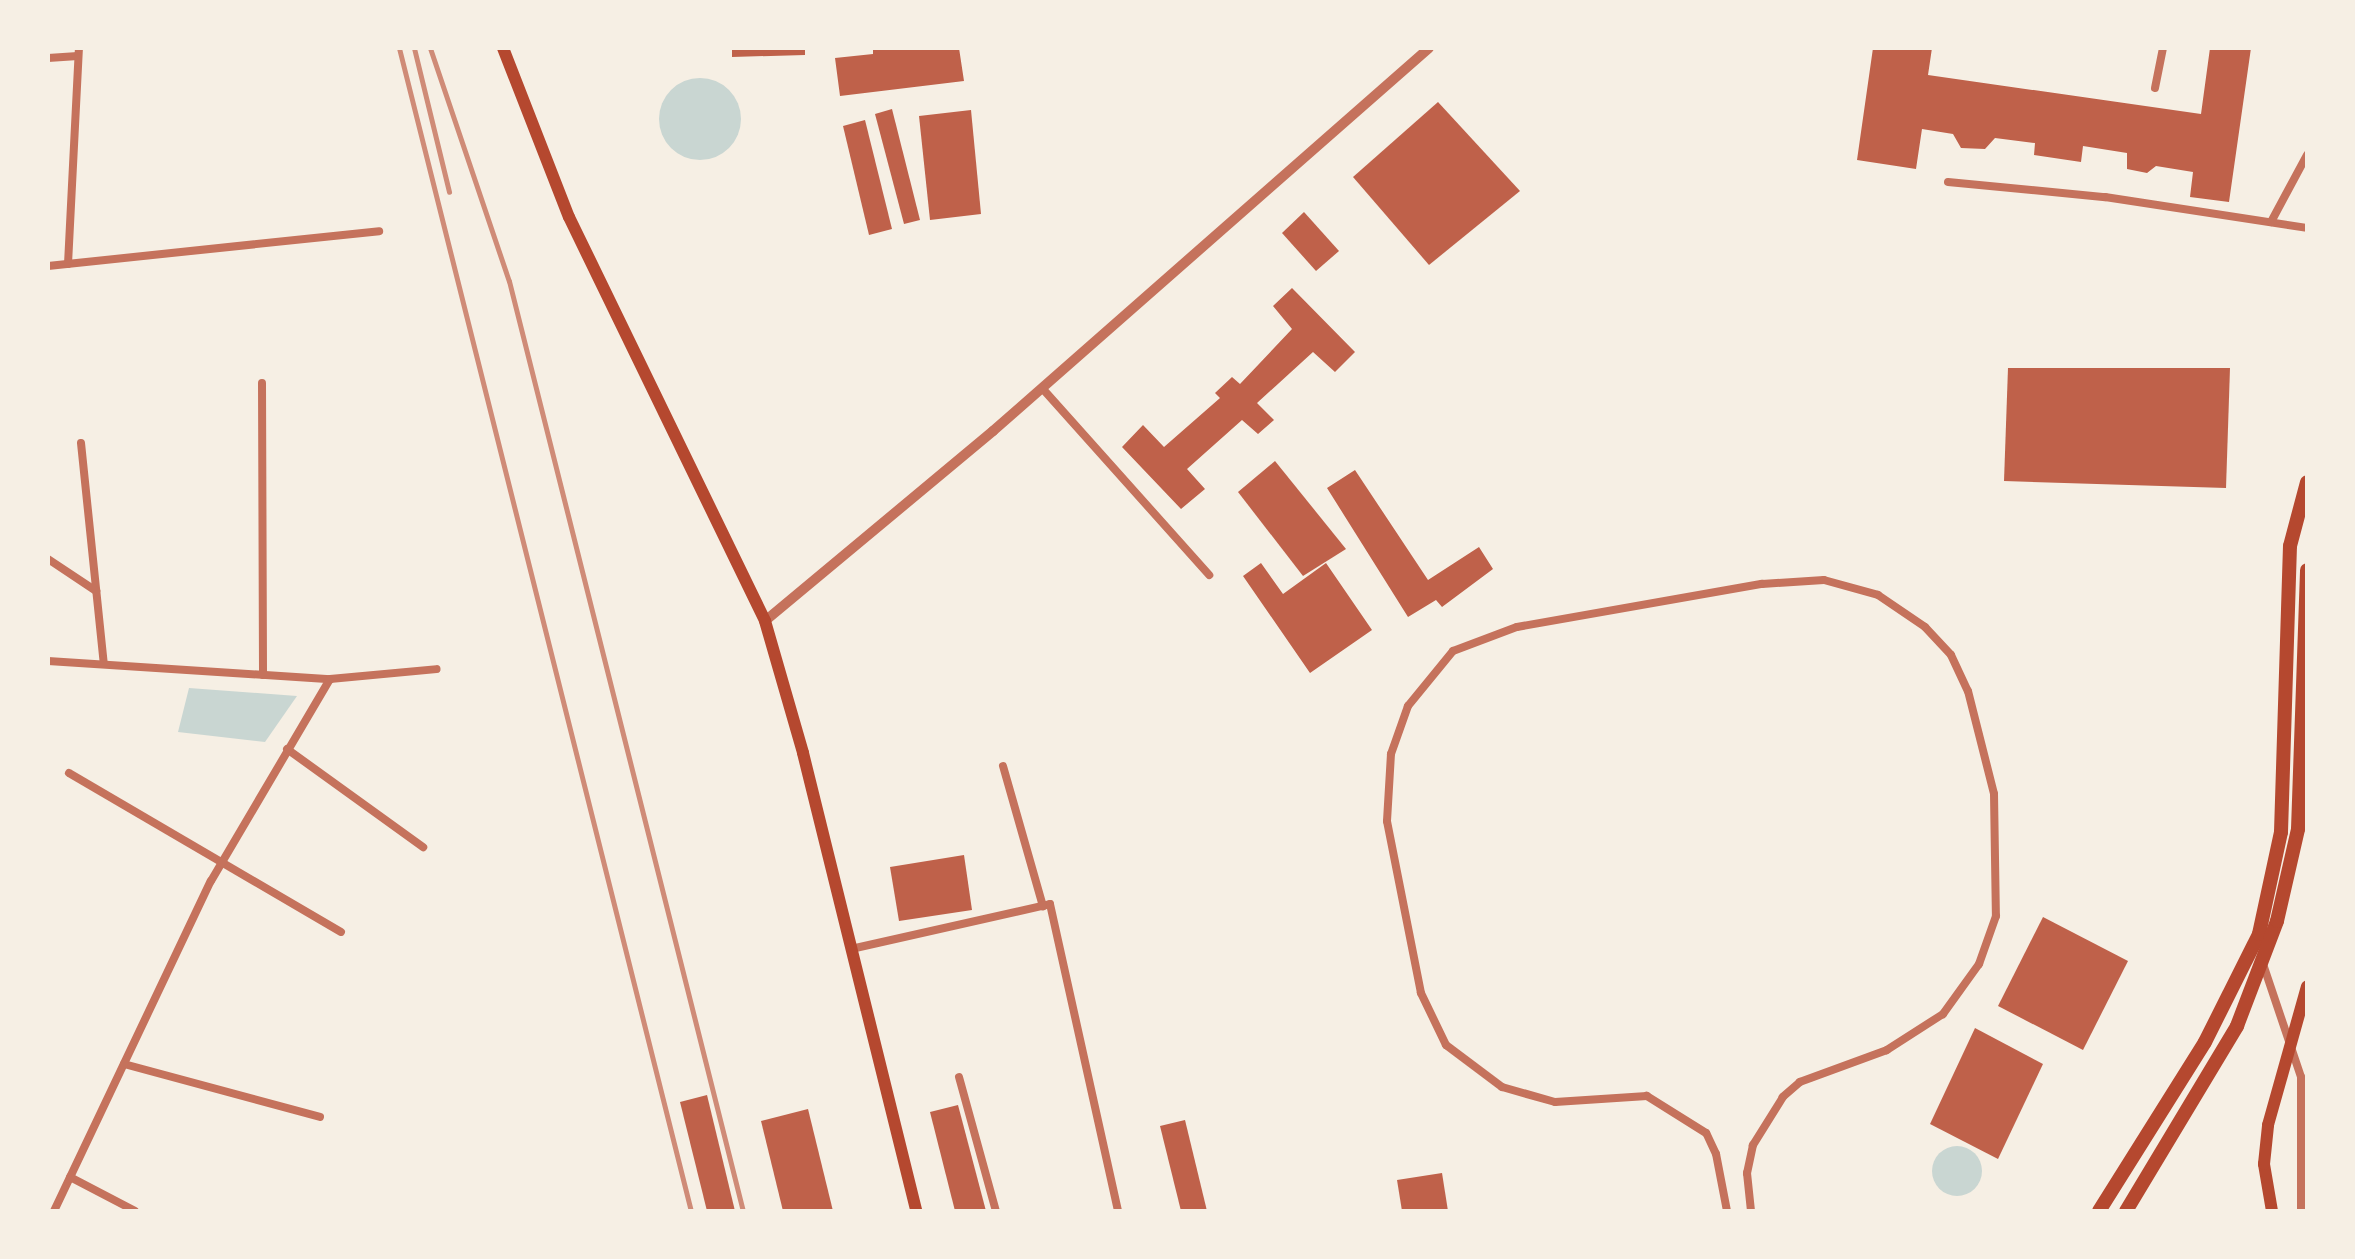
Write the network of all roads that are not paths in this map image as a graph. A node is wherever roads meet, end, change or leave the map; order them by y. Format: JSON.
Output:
{"nodes":[{"id":1,"x":503,"y":48,"type":"edge"},
{"id":2,"x":1429,"y":48,"type":"edge"},
{"id":3,"x":2163,"y":48,"type":"edge"},
{"id":4,"x":78,"y":52,"type":"edge"},
{"id":5,"x":48,"y":58,"type":"edge"},
{"id":6,"x":2155,"y":88,"type":"dead end"},
{"id":7,"x":2307,"y":155,"type":"edge"},
{"id":8,"x":1948,"y":182,"type":"dead end"},
{"id":9,"x":2271,"y":222,"type":"junction"},
{"id":10,"x":2307,"y":228,"type":"edge"},
{"id":11,"x":379,"y":231,"type":"dead end"},
{"id":12,"x":68,"y":264,"type":"junction"},
{"id":13,"x":48,"y":266,"type":"edge"},
{"id":14,"x":262,"y":383,"type":"dead end"},
{"id":15,"x":1042,"y":388,"type":"junction"},
{"id":16,"x":81,"y":443,"type":"dead end"},
{"id":17,"x":2307,"y":482,"type":"edge"},
{"id":18,"x":48,"y":559,"type":"edge"},
{"id":19,"x":2307,"y":570,"type":"edge"},
{"id":20,"x":1209,"y":575,"type":"dead end"},
{"id":21,"x":96,"y":591,"type":"junction"},
{"id":22,"x":765,"y":621,"type":"junction"},
{"id":23,"x":48,"y":661,"type":"edge"},
{"id":24,"x":104,"y":664,"type":"junction"},
{"id":25,"x":437,"y":669,"type":"dead end"},
{"id":26,"x":263,"y":675,"type":"junction"},
{"id":27,"x":330,"y":679,"type":"junction"},
{"id":28,"x":287,"y":749,"type":"junction"},
{"id":29,"x":1003,"y":766,"type":"dead end"},
{"id":30,"x":69,"y":773,"type":"dead end"},
{"id":31,"x":423,"y":847,"type":"dead end"},
{"id":32,"x":220,"y":866,"type":"junction"},
{"id":33,"x":1043,"y":906,"type":"junction"},
{"id":34,"x":341,"y":932,"type":"dead end"},
{"id":35,"x":851,"y":949,"type":"junction"},
{"id":36,"x":2262,"y":963,"type":"junction"},
{"id":37,"x":2307,"y":986,"type":"edge"},
{"id":38,"x":124,"y":1064,"type":"junction"},
{"id":39,"x":959,"y":1077,"type":"dead end"},
{"id":40,"x":320,"y":1117,"type":"dead end"},
{"id":41,"x":70,"y":1177,"type":"junction"},
{"id":42,"x":54,"y":1211,"type":"edge"},
{"id":43,"x":135,"y":1211,"type":"edge"},
{"id":44,"x":916,"y":1211,"type":"edge"},
{"id":45,"x":996,"y":1211,"type":"edge"},
{"id":46,"x":1118,"y":1211,"type":"edge"},
{"id":47,"x":1727,"y":1211,"type":"edge"},
{"id":48,"x":1751,"y":1211,"type":"edge"},
{"id":49,"x":2099,"y":1211,"type":"edge"},
{"id":50,"x":2126,"y":1211,"type":"edge"},
{"id":51,"x":2272,"y":1211,"type":"edge"},
{"id":52,"x":2301,"y":1211,"type":"edge"}],
"edges":[{"from":1,"to":22,"type":"main road"},
{"from":2,"to":15,"type":"street"},
{"from":3,"to":6,"type":"street"},
{"from":4,"to":5,"type":"street"},
{"from":4,"to":12,"type":"street"},
{"from":7,"to":9,"type":"street"},
{"from":8,"to":9,"type":"street"},
{"from":9,"to":10,"type":"street"},
{"from":11,"to":12,"type":"street"},
{"from":12,"to":13,"type":"street"},
{"from":14,"to":26,"type":"street"},
{"from":15,"to":20,"type":"street"},
{"from":15,"to":22,"type":"street"},
{"from":16,"to":21,"type":"street"},
{"from":17,"to":49,"type":"main road"},
{"from":18,"to":21,"type":"street"},
{"from":19,"to":36,"type":"main road"},
{"from":21,"to":24,"type":"street"},
{"from":22,"to":35,"type":"main road"},
{"from":23,"to":24,"type":"street"},
{"from":24,"to":26,"type":"street"},
{"from":25,"to":27,"type":"street"},
{"from":26,"to":27,"type":"street"},
{"from":27,"to":28,"type":"street"},
{"from":28,"to":31,"type":"street"},
{"from":28,"to":32,"type":"street"},
{"from":29,"to":33,"type":"street"},
{"from":30,"to":32,"type":"street"},
{"from":32,"to":34,"type":"street"},
{"from":32,"to":38,"type":"street"},
{"from":33,"to":35,"type":"street"},
{"from":33,"to":46,"type":"street"},
{"from":35,"to":44,"type":"main road"},
{"from":36,"to":50,"type":"main road"},
{"from":36,"to":52,"type":"street"},
{"from":37,"to":51,"type":"main road"},
{"from":38,"to":40,"type":"street"},
{"from":38,"to":41,"type":"street"},
{"from":39,"to":45,"type":"street"},
{"from":41,"to":42,"type":"street"},
{"from":41,"to":43,"type":"street"},
{"from":47,"to":48,"type":"street"}]}
